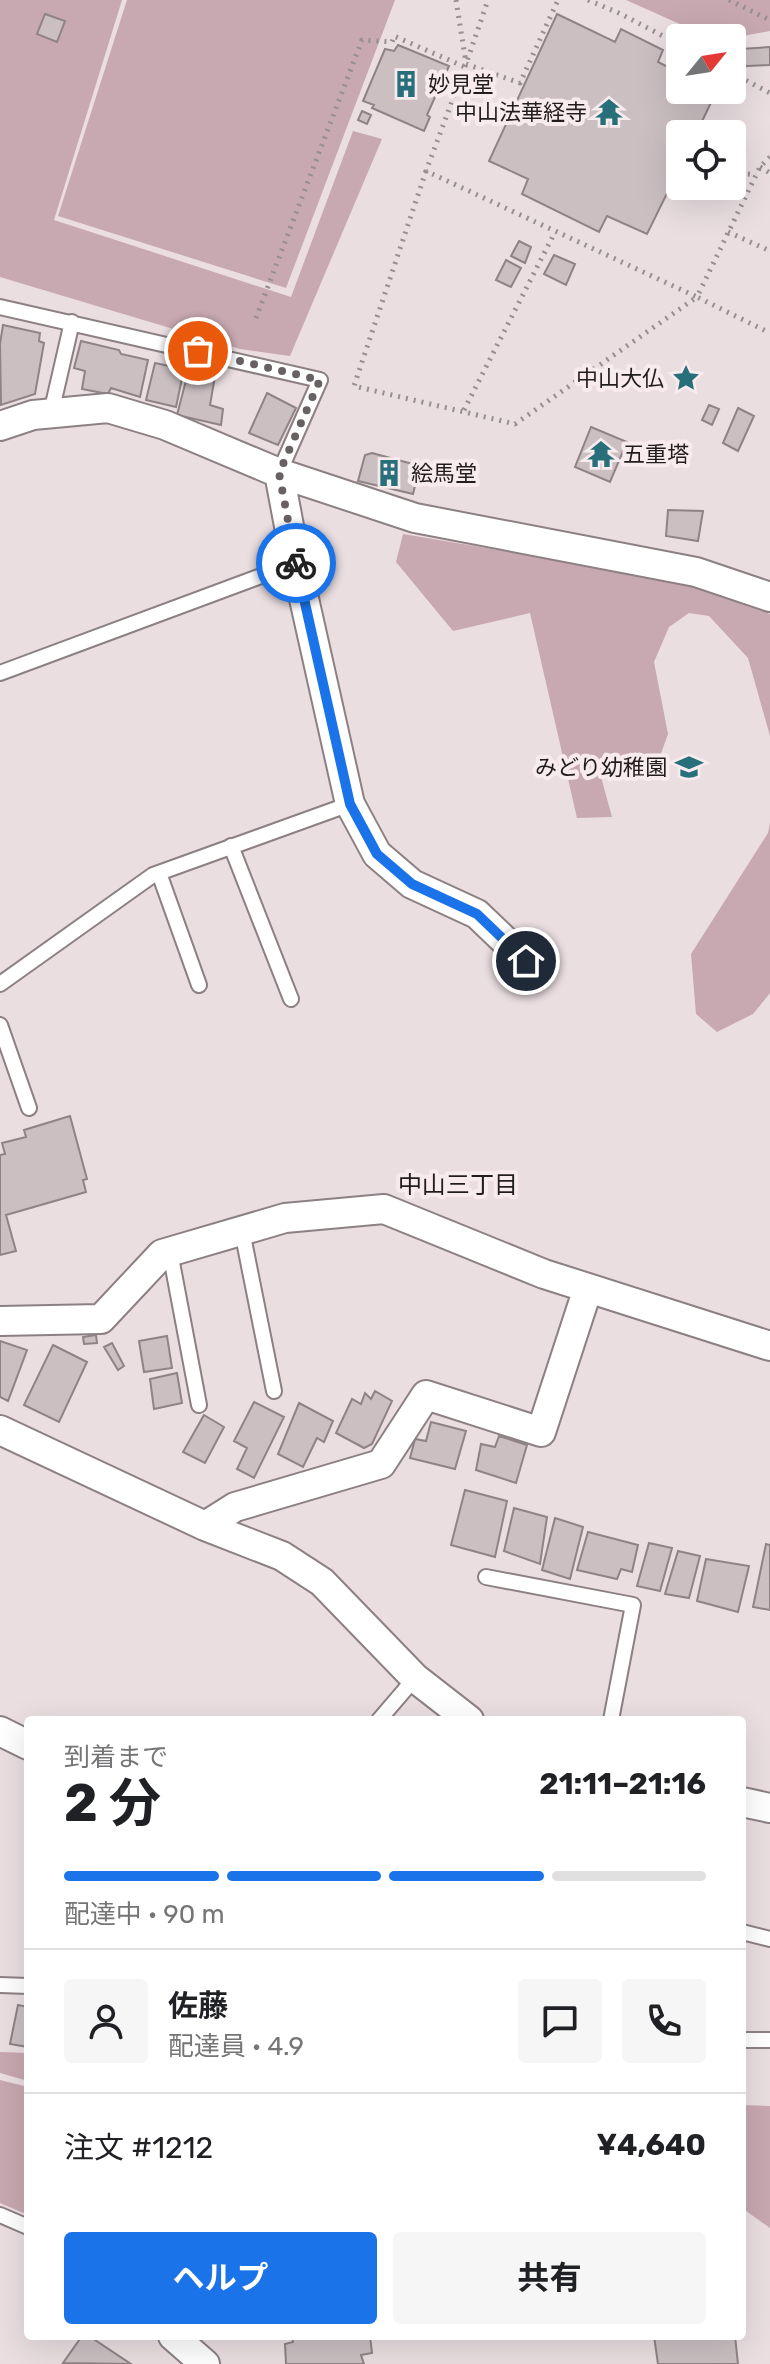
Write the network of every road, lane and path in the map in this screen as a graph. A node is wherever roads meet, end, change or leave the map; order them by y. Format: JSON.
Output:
{"nodes":[{"id":1,"x":456,"y":0,"type":"edge"},
{"id":2,"x":488,"y":0,"type":"edge"},
{"id":3,"x":558,"y":0,"type":"edge"},
{"id":4,"x":588,"y":0,"type":"edge"},
{"id":5,"x":729,"y":0,"type":"edge"},
{"id":6,"x":770,"y":20,"type":"edge"},
{"id":7,"x":666,"y":38,"type":"edge"},
{"id":8,"x":466,"y":65,"type":"junction"},
{"id":9,"x":746,"y":80,"type":"edge"},
{"id":10,"x":770,"y":93,"type":"edge"},
{"id":11,"x":770,"y":157,"type":"edge"},
{"id":12,"x":760,"y":167,"type":"junction"},
{"id":13,"x":426,"y":171,"type":"junction"},
{"id":14,"x":770,"y":173,"type":"edge"},
{"id":15,"x":746,"y":174,"type":"edge"},
{"id":16,"x":756,"y":175,"type":"junction"},
{"id":17,"x":555,"y":232,"type":"junction"},
{"id":18,"x":728,"y":232,"type":"junction"},
{"id":19,"x":770,"y":251,"type":"edge"},
{"id":20,"x":697,"y":297,"type":"junction"},
{"id":21,"x":0,"y":307,"type":"edge"},
{"id":22,"x":256,"y":318,"type":"dead end"},
{"id":23,"x":72,"y":322,"type":"junction"},
{"id":24,"x":770,"y":333,"type":"edge"},
{"id":25,"x":464,"y":410,"type":"junction"},
{"id":26,"x":51,"y":413,"type":"junction"},
{"id":27,"x":0,"y":426,"type":"edge"},
{"id":28,"x":279,"y":473,"type":"junction"},
{"id":29,"x":296,"y":563,"type":"junction"},
{"id":30,"x":770,"y":597,"type":"edge"},
{"id":31,"x":0,"y":673,"type":"edge"},
{"id":32,"x":350,"y":804,"type":"junction"},
{"id":33,"x":231,"y":846,"type":"junction"},
{"id":34,"x":159,"y":873,"type":"junction"},
{"id":35,"x":526,"y":961,"type":"dead end"},
{"id":36,"x":0,"y":984,"type":"edge"},
{"id":37,"x":199,"y":985,"type":"dead end"},
{"id":38,"x":291,"y":999,"type":"dead end"},
{"id":39,"x":0,"y":1025,"type":"edge"},
{"id":40,"x":29,"y":1108,"type":"dead end"},
{"id":41,"x":242,"y":1231,"type":"junction"},
{"id":42,"x":170,"y":1252,"type":"junction"},
{"id":43,"x":588,"y":1288,"type":"junction"},
{"id":44,"x":0,"y":1321,"type":"edge"},
{"id":45,"x":770,"y":1346,"type":"edge"},
{"id":46,"x":274,"y":1391,"type":"dead end"},
{"id":47,"x":199,"y":1405,"type":"dead end"},
{"id":48,"x":0,"y":1430,"type":"edge"},
{"id":49,"x":205,"y":1526,"type":"junction"},
{"id":50,"x":486,"y":1577,"type":"dead end"},
{"id":51,"x":415,"y":1678,"type":"junction"},
{"id":52,"x":382,"y":1716,"type":"edge"},
{"id":53,"x":464,"y":1716,"type":"edge"},
{"id":54,"x":612,"y":1716,"type":"edge"},
{"id":55,"x":0,"y":1731,"type":"edge"},
{"id":56,"x":24,"y":1743,"type":"edge"},
{"id":57,"x":746,"y":1803,"type":"edge"},
{"id":58,"x":770,"y":1808,"type":"edge"},
{"id":59,"x":746,"y":1933,"type":"edge"},
{"id":60,"x":770,"y":1939,"type":"edge"},
{"id":61,"x":0,"y":1985,"type":"edge"},
{"id":62,"x":24,"y":1986,"type":"edge"},
{"id":63,"x":746,"y":2040,"type":"edge"},
{"id":64,"x":770,"y":2040,"type":"edge"},
{"id":65,"x":0,"y":2215,"type":"edge"},
{"id":66,"x":24,"y":2225,"type":"edge"},
{"id":67,"x":178,"y":2340,"type":"edge"},
{"id":68,"x":205,"y":2364,"type":"edge"}],
"edges":[{"from":1,"to":8,"type":"path"},
{"from":2,"to":8,"type":"path"},
{"from":3,"to":8,"type":"path"},
{"from":4,"to":7,"type":"path"},
{"from":5,"to":6,"type":"path"},
{"from":8,"to":13,"type":"path"},
{"from":8,"to":22,"type":"path"},
{"from":9,"to":10,"type":"path"},
{"from":11,"to":12,"type":"path"},
{"from":12,"to":14,"type":"path"},
{"from":12,"to":16,"type":"path"},
{"from":13,"to":17,"type":"path"},
{"from":13,"to":25,"type":"path"},
{"from":15,"to":16,"type":"path"},
{"from":16,"to":18,"type":"path"},
{"from":17,"to":20,"type":"path"},
{"from":17,"to":25,"type":"path"},
{"from":18,"to":19,"type":"path"},
{"from":18,"to":20,"type":"path"},
{"from":20,"to":24,"type":"path"},
{"from":20,"to":25,"type":"path"},
{"from":21,"to":23,"type":"lane"},
{"from":23,"to":26,"type":"lane"},
{"from":23,"to":28,"type":"lane"},
{"from":26,"to":27,"type":"street"},
{"from":26,"to":28,"type":"street"},
{"from":28,"to":29,"type":"street"},
{"from":28,"to":30,"type":"street"},
{"from":29,"to":31,"type":"lane"},
{"from":29,"to":32,"type":"street"},
{"from":32,"to":33,"type":"lane"},
{"from":32,"to":35,"type":"street"},
{"from":33,"to":34,"type":"lane"},
{"from":33,"to":38,"type":"lane"},
{"from":34,"to":36,"type":"lane"},
{"from":34,"to":37,"type":"lane"},
{"from":39,"to":40,"type":"lane"},
{"from":41,"to":42,"type":"street"},
{"from":41,"to":43,"type":"street"},
{"from":41,"to":46,"type":"lane"},
{"from":42,"to":44,"type":"street"},
{"from":42,"to":47,"type":"lane"},
{"from":43,"to":45,"type":"street"},
{"from":43,"to":49,"type":"street"},
{"from":48,"to":49,"type":"street"},
{"from":49,"to":51,"type":"street"},
{"from":50,"to":54,"type":"lane"},
{"from":51,"to":52,"type":"lane"},
{"from":51,"to":53,"type":"street"},
{"from":55,"to":56,"type":"street"},
{"from":57,"to":58,"type":"street"},
{"from":59,"to":60,"type":"lane"},
{"from":61,"to":62,"type":"lane"},
{"from":63,"to":64,"type":"lane"},
{"from":65,"to":66,"type":"lane"},
{"from":67,"to":68,"type":"street"}]}
